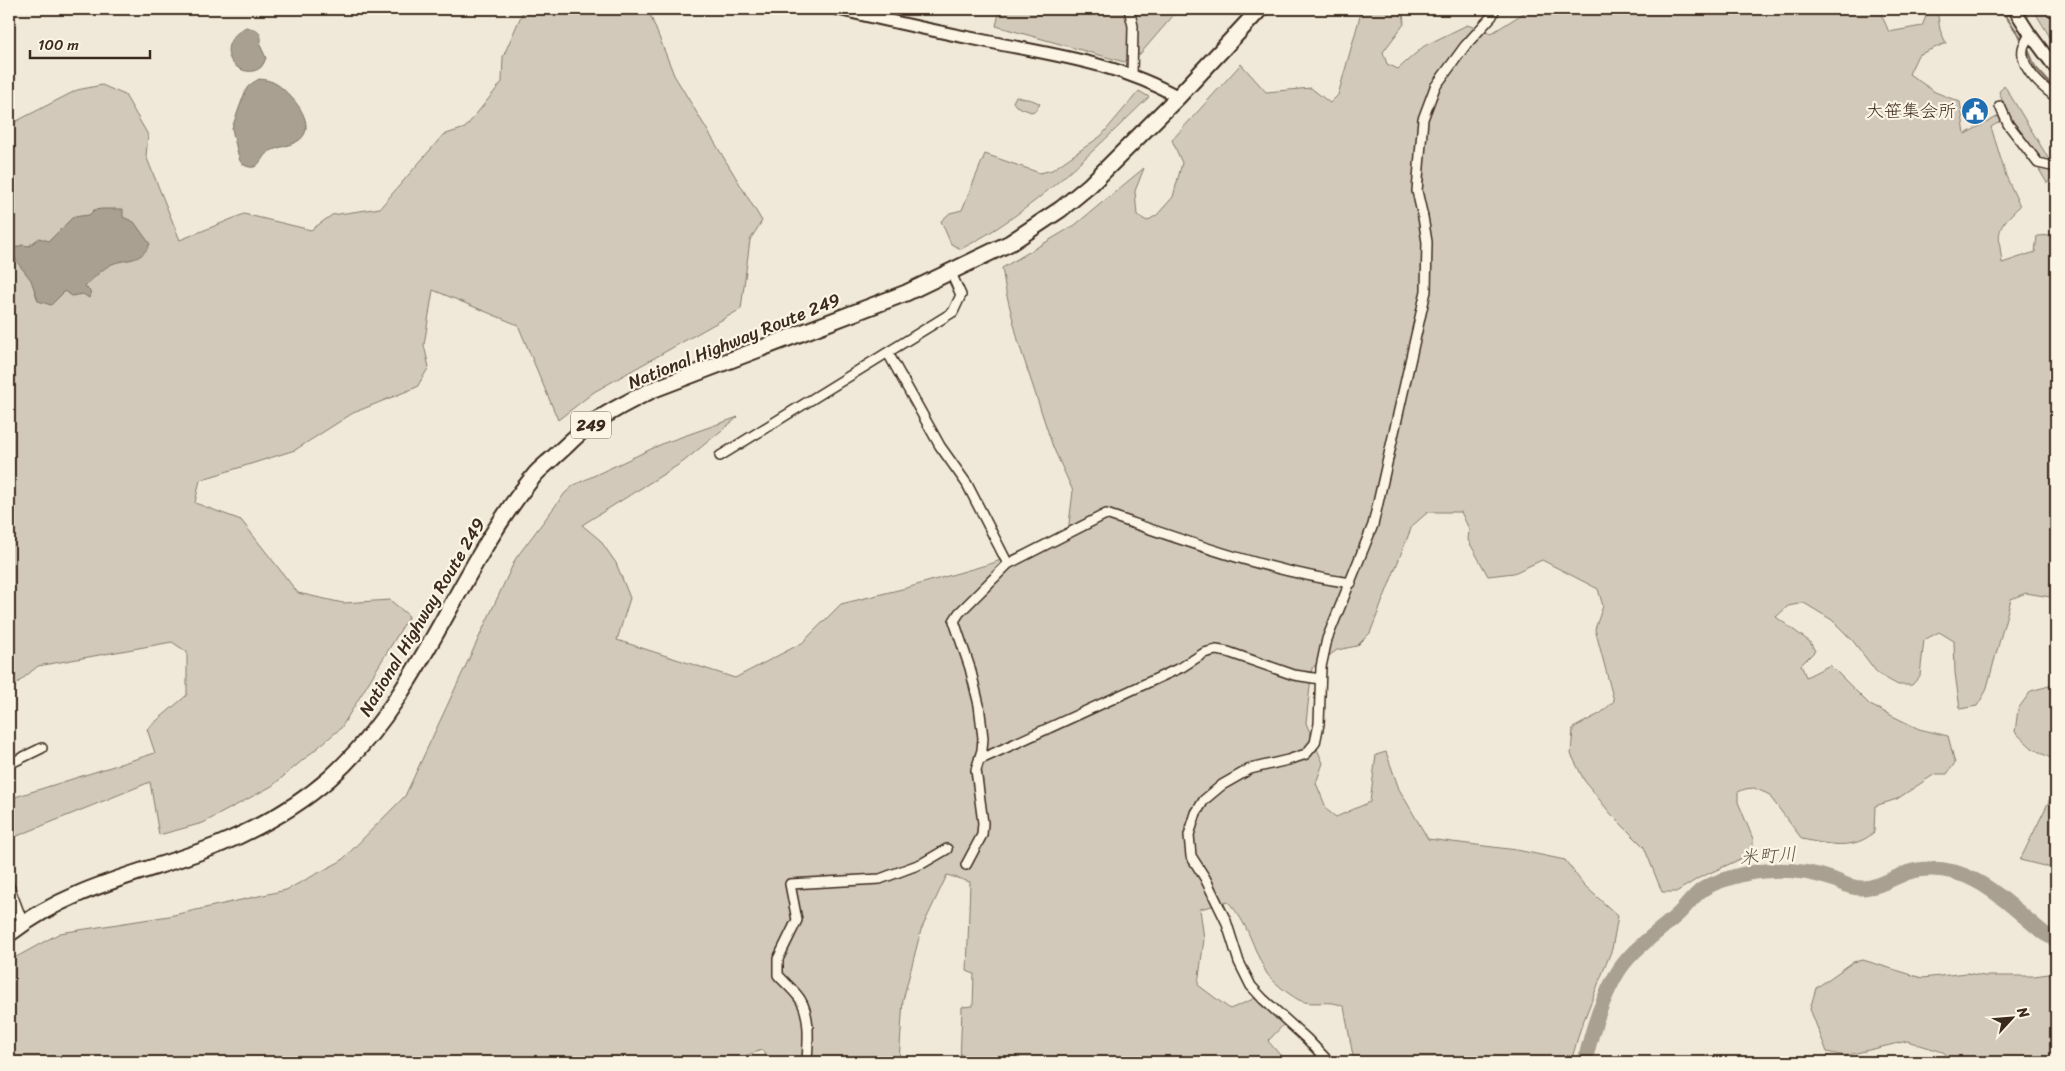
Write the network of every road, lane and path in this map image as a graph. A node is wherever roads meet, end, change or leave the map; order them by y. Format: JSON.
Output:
{"nodes":[{"id":1,"x":838,"y":9,"type":"edge"},
{"id":2,"x":1129,"y":9,"type":"edge"},
{"id":3,"x":1260,"y":9,"type":"edge"},
{"id":4,"x":1495,"y":9,"type":"edge"},
{"id":5,"x":2014,"y":9,"type":"edge"},
{"id":6,"x":2029,"y":36,"type":"junction"},
{"id":7,"x":2056,"y":69,"type":"edge"},
{"id":8,"x":1132,"y":76,"type":"junction"},
{"id":9,"x":1178,"y":97,"type":"junction"},
{"id":10,"x":2056,"y":97,"type":"edge"},
{"id":11,"x":2000,"y":106,"type":"dead end"},
{"id":12,"x":2056,"y":167,"type":"edge"},
{"id":13,"x":951,"y":272,"type":"junction"},
{"id":14,"x":888,"y":353,"type":"junction"},
{"id":15,"x":720,"y":456,"type":"dead end"},
{"id":16,"x":1008,"y":564,"type":"junction"},
{"id":17,"x":1350,"y":583,"type":"junction"},
{"id":18,"x":1320,"y":679,"type":"junction"},
{"id":19,"x":42,"y":748,"type":"dead end"},
{"id":20,"x":980,"y":760,"type":"junction"},
{"id":21,"x":9,"y":764,"type":"edge"},
{"id":22,"x":947,"y":848,"type":"dead end"},
{"id":23,"x":966,"y":864,"type":"dead end"},
{"id":24,"x":9,"y":886,"type":"edge"},
{"id":25,"x":23,"y":923,"type":"junction"},
{"id":26,"x":9,"y":934,"type":"edge"},
{"id":27,"x":807,"y":1062,"type":"edge"},
{"id":28,"x":1329,"y":1062,"type":"edge"}],
"edges":[{"from":1,"to":8,"type":"street"},
{"from":2,"to":8,"type":"street"},
{"from":3,"to":9,"type":"highway","name":"National Highway Route 249","number":"249"},
{"from":4,"to":17,"type":"street"},
{"from":5,"to":6,"type":"street"},
{"from":6,"to":7,"type":"street"},
{"from":6,"to":10,"type":"street"},
{"from":8,"to":9,"type":"street"},
{"from":9,"to":13,"type":"highway","name":"National Highway Route 249","number":"249"},
{"from":11,"to":12,"type":"street"},
{"from":13,"to":14,"type":"street"},
{"from":13,"to":25,"type":"highway","name":"National Highway Route 249","number":"249"},
{"from":14,"to":15,"type":"street"},
{"from":14,"to":16,"type":"street"},
{"from":16,"to":17,"type":"street"},
{"from":16,"to":20,"type":"street"},
{"from":17,"to":18,"type":"street"},
{"from":18,"to":20,"type":"street"},
{"from":18,"to":28,"type":"street"},
{"from":19,"to":21,"type":"street"},
{"from":20,"to":23,"type":"street"},
{"from":22,"to":27,"type":"street"},
{"from":24,"to":25,"type":"street"},
{"from":25,"to":26,"type":"highway","name":"National Highway Route 249","number":"249"}]}
